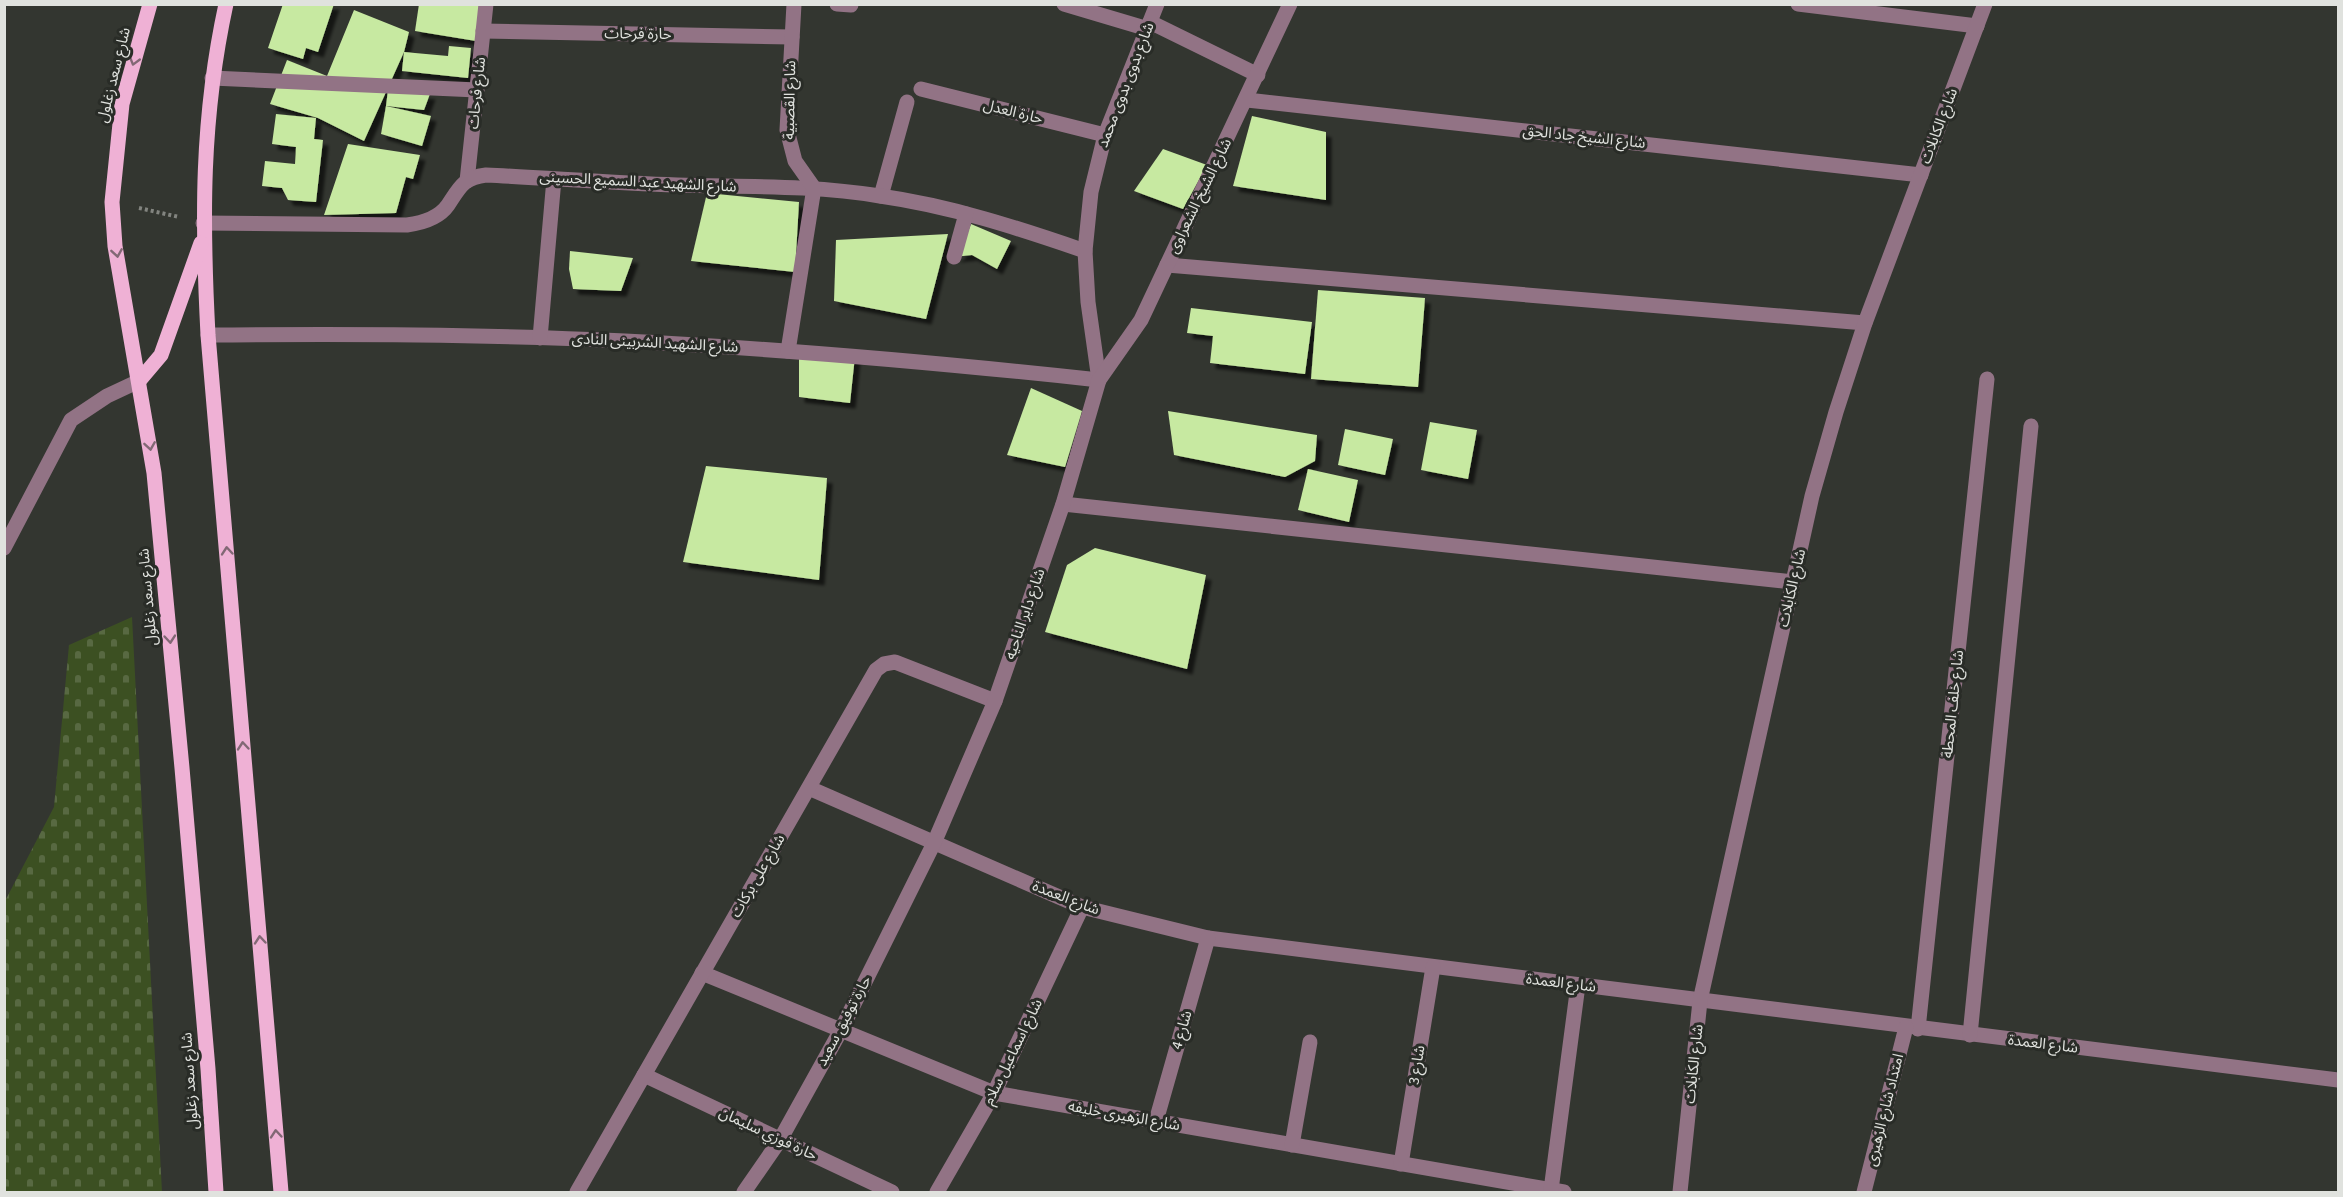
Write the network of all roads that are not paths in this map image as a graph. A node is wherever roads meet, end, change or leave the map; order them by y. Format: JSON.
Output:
{"nodes":[{"id":1,"x":150,"y":4,"type":"edge"},
{"id":2,"x":226,"y":4,"type":"edge"},
{"id":3,"x":486,"y":4,"type":"edge"},
{"id":4,"x":794,"y":4,"type":"edge"},
{"id":5,"x":837,"y":4,"type":"edge"},
{"id":6,"x":1064,"y":4,"type":"edge"},
{"id":7,"x":1157,"y":4,"type":"edge"},
{"id":8,"x":1290,"y":4,"type":"edge"},
{"id":9,"x":1798,"y":4,"type":"edge"},
{"id":10,"x":1986,"y":4,"type":"edge"},
{"id":11,"x":852,"y":5,"type":"edge"},
{"id":12,"x":1149,"y":26,"type":"junction"},
{"id":13,"x":1977,"y":26,"type":"junction"},
{"id":14,"x":483,"y":31,"type":"junction"},
{"id":15,"x":792,"y":37,"type":"junction"},
{"id":16,"x":1258,"y":75,"type":"junction"},
{"id":17,"x":212,"y":78,"type":"junction"},
{"id":18,"x":921,"y":89,"type":"dead end"},
{"id":19,"x":477,"y":90,"type":"junction"},
{"id":20,"x":1246,"y":100,"type":"junction"},
{"id":21,"x":907,"y":102,"type":"dead end"},
{"id":22,"x":1105,"y":135,"type":"junction"},
{"id":23,"x":1921,"y":175,"type":"junction"},
{"id":24,"x":554,"y":179,"type":"junction"},
{"id":25,"x":467,"y":181,"type":"junction"},
{"id":26,"x":814,"y":188,"type":"junction"},
{"id":27,"x":881,"y":196,"type":"junction"},
{"id":28,"x":966,"y":214,"type":"junction"},
{"id":29,"x":203,"y":230,"type":"junction"},
{"id":30,"x":1085,"y":251,"type":"junction"},
{"id":31,"x":954,"y":257,"type":"dead end"},
{"id":32,"x":1167,"y":265,"type":"junction"},
{"id":33,"x":1865,"y":323,"type":"junction"},
{"id":34,"x":208,"y":335,"type":"junction"},
{"id":35,"x":540,"y":338,"type":"junction"},
{"id":36,"x":788,"y":351,"type":"junction"},
{"id":37,"x":1988,"y":379,"type":"dead end"},
{"id":38,"x":1099,"y":380,"type":"junction"},
{"id":39,"x":139,"y":381,"type":"junction"},
{"id":40,"x":2031,"y":426,"type":"dead end"},
{"id":41,"x":1063,"y":504,"type":"junction"},
{"id":42,"x":4,"y":548,"type":"edge"},
{"id":43,"x":1793,"y":582,"type":"junction"},
{"id":44,"x":995,"y":701,"type":"junction"},
{"id":45,"x":809,"y":788,"type":"junction"},
{"id":46,"x":934,"y":843,"type":"junction"},
{"id":47,"x":1082,"y":908,"type":"junction"},
{"id":48,"x":1208,"y":938,"type":"junction"},
{"id":49,"x":1433,"y":967,"type":"junction"},
{"id":50,"x":702,"y":973,"type":"junction"},
{"id":51,"x":1578,"y":985,"type":"junction"},
{"id":52,"x":1700,"y":1001,"type":"junction"},
{"id":53,"x":1912,"y":1028,"type":"junction"},
{"id":54,"x":841,"y":1030,"type":"junction"},
{"id":55,"x":1971,"y":1035,"type":"junction"},
{"id":56,"x":1310,"y":1042,"type":"dead end"},
{"id":57,"x":644,"y":1075,"type":"junction"},
{"id":58,"x":2338,"y":1080,"type":"edge"},
{"id":59,"x":994,"y":1093,"type":"junction"},
{"id":60,"x":1156,"y":1121,"type":"junction"},
{"id":61,"x":780,"y":1140,"type":"junction"},
{"id":62,"x":1292,"y":1145,"type":"junction"},
{"id":63,"x":1401,"y":1164,"type":"junction"},
{"id":64,"x":1557,"y":1191,"type":"edge"},
{"id":65,"x":216,"y":1192,"type":"edge"},
{"id":66,"x":281,"y":1192,"type":"edge"},
{"id":67,"x":576,"y":1192,"type":"edge"},
{"id":68,"x":744,"y":1192,"type":"edge"},
{"id":69,"x":892,"y":1192,"type":"edge"},
{"id":70,"x":937,"y":1192,"type":"edge"},
{"id":71,"x":1680,"y":1192,"type":"edge"},
{"id":72,"x":1864,"y":1192,"type":"edge"}],
"edges":[{"from":1,"to":39,"type":"main road","name":"شارع سعد زغلول","one_way":true},
{"from":2,"to":17,"type":"main road"},
{"from":3,"to":14,"type":"street","name":"شارع فرحات"},
{"from":4,"to":15,"type":"street","name":"شارع القصبية"},
{"from":5,"to":11,"type":"street"},
{"from":6,"to":12,"type":"street"},
{"from":7,"to":12,"type":"street","name":"شارع بدوى بدوى محمد"},
{"from":8,"to":16,"type":"street","name":"شارع الشيخ الشعراوى"},
{"from":9,"to":13,"type":"street"},
{"from":10,"to":13,"type":"street","name":"شارع الكابلات"},
{"from":12,"to":16,"type":"street"},
{"from":12,"to":22,"type":"street","name":"شارع بدوى بدوى محمد"},
{"from":13,"to":23,"type":"street","name":"شارع الكابلات"},
{"from":14,"to":15,"type":"street","name":"حارة فرحات"},
{"from":14,"to":19,"type":"street","name":"شارع فرحات"},
{"from":15,"to":26,"type":"street","name":"شارع القصبية"},
{"from":16,"to":20,"type":"street","name":"شارع الشيخ الشعراوى"},
{"from":17,"to":19,"type":"street"},
{"from":17,"to":29,"type":"main road"},
{"from":18,"to":22,"type":"street","name":"حارة العدل"},
{"from":19,"to":25,"type":"street","name":"شارع فرحات"},
{"from":20,"to":23,"type":"street","name":"شارع الشيخ جاد الحق"},
{"from":20,"to":32,"type":"street","name":"شارع الشيخ الشعراوى"},
{"from":21,"to":27,"type":"street"},
{"from":22,"to":30,"type":"street","name":"شارع بدوى بدوى محمد"},
{"from":23,"to":33,"type":"street","name":"شارع الكابلات"},
{"from":24,"to":25,"type":"street","name":"شارع الشهيد عبد السميع الحسينى"},
{"from":24,"to":26,"type":"street","name":"شارع الشهيد عبد السميع الحسينى"},
{"from":24,"to":35,"type":"street"},
{"from":25,"to":29,"type":"street"},
{"from":26,"to":27,"type":"street","name":"شارع الشهيد عبد السميع الحسينى"},
{"from":26,"to":36,"type":"street"},
{"from":27,"to":28,"type":"street","name":"شارع الشهيد عبد السميع الحسينى"},
{"from":28,"to":30,"type":"street","name":"شارع الشهيد عبد السميع الحسينى"},
{"from":28,"to":31,"type":"street"},
{"from":29,"to":34,"type":"main road"},
{"from":29,"to":39,"type":"main road"},
{"from":30,"to":38,"type":"street","name":"شارع بدوى بدوى محمد"},
{"from":32,"to":33,"type":"street"},
{"from":32,"to":38,"type":"street","name":"شارع الشيخ الشعراوى"},
{"from":33,"to":43,"type":"street","name":"شارع الكابلات"},
{"from":34,"to":35,"type":"street","name":"شارع الشهيد الشربينى النادى"},
{"from":66,"to":34,"type":"main road","one_way":true},
{"from":35,"to":36,"type":"street","name":"شارع الشهيد الشربينى النادى"},
{"from":36,"to":38,"type":"street","name":"شارع الشهيد الشربينى النادى"},
{"from":37,"to":53,"type":"street","name":"شارع خلف المحطة"},
{"from":38,"to":41,"type":"street","name":"شارع داير الناحيه"},
{"from":39,"to":42,"type":"street"},
{"from":39,"to":65,"type":"main road","name":"شارع سعد زغلول","one_way":true},
{"from":40,"to":55,"type":"street"},
{"from":41,"to":43,"type":"street"},
{"from":41,"to":44,"type":"street","name":"شارع داير الناحيه"},
{"from":43,"to":52,"type":"street","name":"شارع الكابلات"},
{"from":44,"to":45,"type":"street","name":"شارع على بركات"},
{"from":44,"to":46,"type":"street","name":"شارع داير الناحيه"},
{"from":45,"to":46,"type":"street","name":"شارع العمدة"},
{"from":45,"to":50,"type":"street","name":"شارع على بركات"},
{"from":46,"to":47,"type":"street","name":"شارع العمدة"},
{"from":46,"to":54,"type":"street","name":"حارة توفيق سعيد"},
{"from":47,"to":48,"type":"street","name":"شارع العمدة"},
{"from":47,"to":59,"type":"street","name":"شارع اسماعيل سلام"},
{"from":48,"to":49,"type":"street","name":"شارع العمدة"},
{"from":48,"to":60,"type":"street","name":"شارع 4"},
{"from":49,"to":51,"type":"street","name":"شارع العمدة"},
{"from":49,"to":63,"type":"street","name":"شارع 3"},
{"from":50,"to":54,"type":"street","name":"شارع الزهيرى خليفه"},
{"from":50,"to":57,"type":"street","name":"شارع على بركات"},
{"from":51,"to":52,"type":"street","name":"شارع العمدة"},
{"from":51,"to":64,"type":"street"},
{"from":52,"to":53,"type":"street","name":"شارع العمدة"},
{"from":52,"to":71,"type":"street","name":"شارع الكابلات"},
{"from":53,"to":55,"type":"street","name":"شارع العمدة"},
{"from":53,"to":72,"type":"street","name":"امتداد شارع الزهيرى"},
{"from":54,"to":59,"type":"street","name":"شارع الزهيرى خليفه"},
{"from":54,"to":61,"type":"street","name":"حارة توفيق سعيد"},
{"from":55,"to":58,"type":"street","name":"شارع العمدة"},
{"from":56,"to":62,"type":"street"},
{"from":57,"to":61,"type":"street","name":"حارة فوزي سليمان"},
{"from":57,"to":67,"type":"street","name":"شارع على بركات"},
{"from":59,"to":60,"type":"street","name":"شارع الزهيرى خليفه"},
{"from":59,"to":70,"type":"street","name":"شارع اسماعيل سلام"},
{"from":60,"to":62,"type":"street","name":"شارع الزهيرى خليفه"},
{"from":61,"to":68,"type":"street","name":"حارة توفيق سعيد"},
{"from":61,"to":69,"type":"street","name":"حارة فوزي سليمان"},
{"from":62,"to":63,"type":"street","name":"شارع الزهيرى خليفه"},
{"from":63,"to":64,"type":"street","name":"شارع الزهيرى خليفه"}]}
